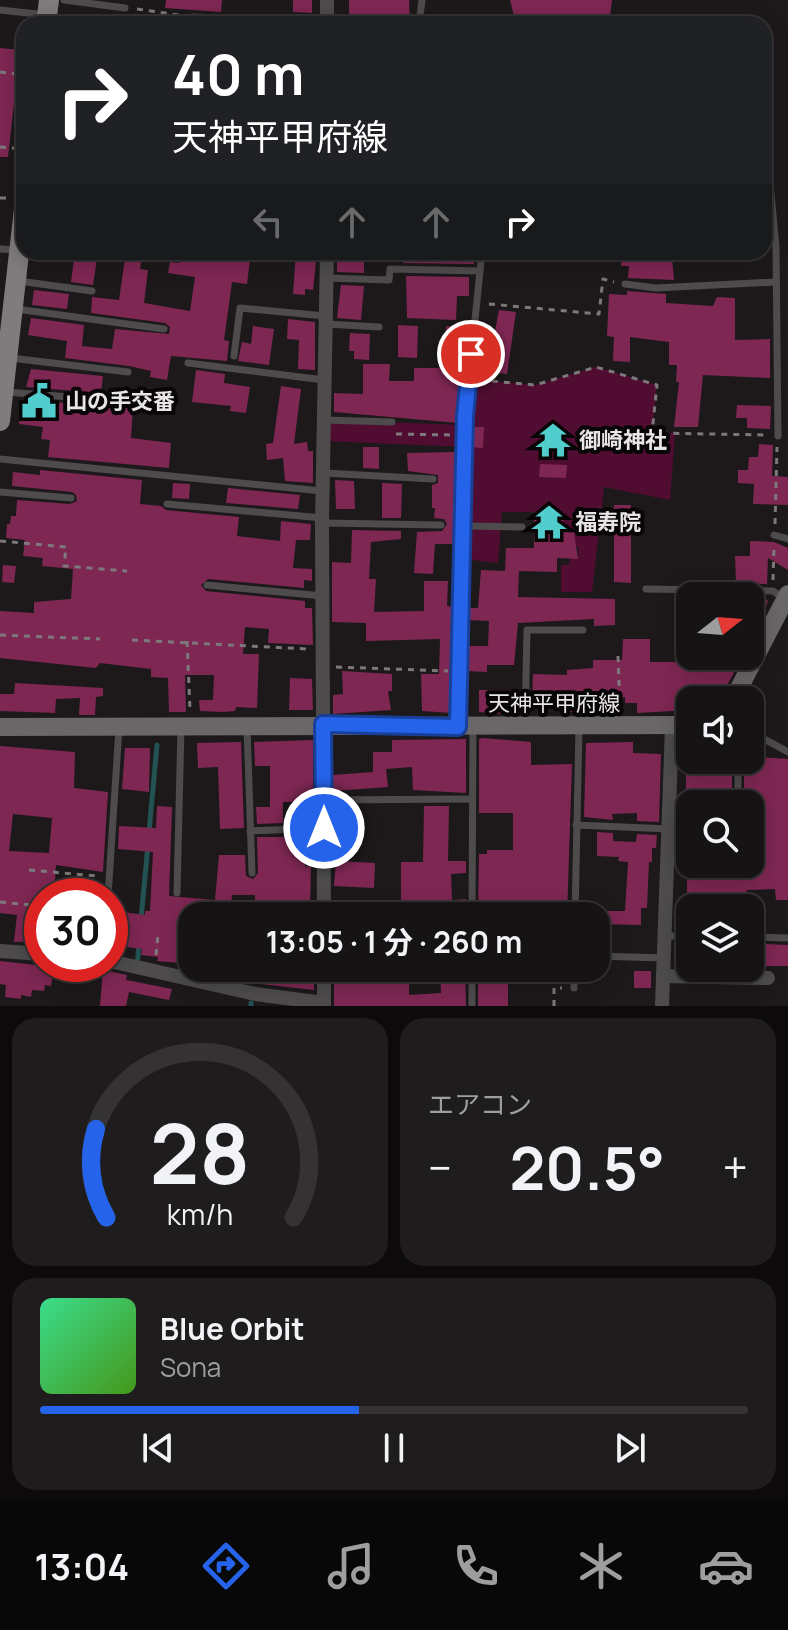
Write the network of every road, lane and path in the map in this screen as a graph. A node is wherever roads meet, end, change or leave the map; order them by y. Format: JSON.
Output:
{"nodes":[{"id":1,"x":64,"y":0,"type":"edge"},
{"id":2,"x":125,"y":8,"type":"joint"},
{"id":3,"x":0,"y":10,"type":"edge"},
{"id":4,"x":47,"y":13,"type":"edge"},
{"id":5,"x":185,"y":16,"type":"edge"},
{"id":6,"x":772,"y":216,"type":"edge"},
{"id":7,"x":10,"y":249,"type":"edge"},
{"id":8,"x":327,"y":260,"type":"edge"},
{"id":9,"x":481,"y":260,"type":"edge"},
{"id":10,"x":480,"y":271,"type":"junction"},
{"id":11,"x":327,"y":278,"type":"junction"},
{"id":12,"x":776,"y":282,"type":"junction"},
{"id":13,"x":625,"y":284,"type":"joint"},
{"id":14,"x":92,"y":291,"type":"dead end"},
{"id":15,"x":11,"y":294,"type":"edge"},
{"id":16,"x":777,"y":299,"type":"junction"},
{"id":17,"x":788,"y":299,"type":"edge"},
{"id":18,"x":476,"y":303,"type":"junction"},
{"id":19,"x":326,"y":320,"type":"junction"},
{"id":20,"x":379,"y":327,"type":"dead end"},
{"id":21,"x":164,"y":329,"type":"dead end"},
{"id":22,"x":234,"y":356,"type":"dead end"},
{"id":23,"x":7,"y":358,"type":"junction"},
{"id":24,"x":188,"y":363,"type":"dead end"},
{"id":25,"x":128,"y":372,"type":"dead end"},
{"id":26,"x":468,"y":379,"type":"junction"},
{"id":27,"x":326,"y":380,"type":"junction"},
{"id":28,"x":3,"y":391,"type":"junction"},
{"id":29,"x":132,"y":402,"type":"dead end"},
{"id":30,"x":325,"y":420,"type":"junction"},
{"id":31,"x":0,"y":421,"type":"edge"},
{"id":32,"x":392,"y":422,"type":"dead end"},
{"id":33,"x":778,"y":436,"type":"junction"},
{"id":34,"x":0,"y":459,"type":"edge"},
{"id":35,"x":324,"y":473,"type":"junction"},
{"id":36,"x":433,"y":479,"type":"dead end"},
{"id":37,"x":324,"y":491,"type":"junction"},
{"id":38,"x":0,"y":492,"type":"edge"},
{"id":39,"x":71,"y":498,"type":"dead end"},
{"id":40,"x":167,"y":504,"type":"dead end"},
{"id":41,"x":322,"y":520,"type":"junction"},
{"id":42,"x":441,"y":525,"type":"dead end"},
{"id":43,"x":463,"y":526,"type":"junction"},
{"id":44,"x":522,"y":527,"type":"dead end"},
{"id":45,"x":774,"y":535,"type":"junction"},
{"id":46,"x":788,"y":539,"type":"edge"},
{"id":47,"x":0,"y":541,"type":"edge"},
{"id":48,"x":127,"y":571,"type":"dead end"},
{"id":49,"x":207,"y":585,"type":"dead end"},
{"id":50,"x":646,"y":589,"type":"dead end"},
{"id":51,"x":782,"y":595,"type":"edge"},
{"id":52,"x":323,"y":596,"type":"junction"},
{"id":53,"x":583,"y":630,"type":"dead end"},
{"id":54,"x":0,"y":635,"type":"edge"},
{"id":55,"x":100,"y":639,"type":"dead end"},
{"id":56,"x":132,"y":640,"type":"dead end"},
{"id":57,"x":187,"y":641,"type":"junction"},
{"id":58,"x":323,"y":651,"type":"junction"},
{"id":59,"x":618,"y":656,"type":"dead end"},
{"id":60,"x":322,"y":666,"type":"junction"},
{"id":61,"x":460,"y":671,"type":"junction"},
{"id":62,"x":740,"y":686,"type":"edge"},
{"id":63,"x":323,"y":724,"type":"junction"},
{"id":64,"x":186,"y":725,"type":"junction"},
{"id":65,"x":247,"y":725,"type":"junction"},
{"id":66,"x":120,"y":726,"type":"junction"},
{"id":67,"x":676,"y":726,"type":"edge"},
{"id":68,"x":0,"y":727,"type":"edge"},
{"id":69,"x":465,"y":727,"type":"junction"},
{"id":70,"x":579,"y":728,"type":"junction"},
{"id":71,"x":620,"y":728,"type":"junction"},
{"id":72,"x":525,"y":729,"type":"junction"},
{"id":73,"x":764,"y":739,"type":"edge"},
{"id":74,"x":788,"y":752,"type":"edge"},
{"id":75,"x":676,"y":769,"type":"edge"},
{"id":76,"x":472,"y":799,"type":"junction"},
{"id":77,"x":323,"y":800,"type":"junction"},
{"id":78,"x":576,"y":825,"type":"junction"},
{"id":79,"x":324,"y":828,"type":"junction"},
{"id":80,"x":669,"y":829,"type":"junction"},
{"id":81,"x":250,"y":831,"type":"junction"},
{"id":82,"x":29,"y":870,"type":"dead end"},
{"id":83,"x":252,"y":873,"type":"dead end"},
{"id":84,"x":109,"y":877,"type":"joint"},
{"id":85,"x":177,"y":893,"type":"dead end"},
{"id":86,"x":0,"y":902,"type":"edge"},
{"id":87,"x":324,"y":902,"type":"edge"},
{"id":88,"x":472,"y":902,"type":"edge"},
{"id":89,"x":575,"y":902,"type":"edge"},
{"id":90,"x":24,"y":904,"type":"edge"},
{"id":91,"x":158,"y":935,"type":"dead end"},
{"id":92,"x":664,"y":936,"type":"junction"},
{"id":93,"x":676,"y":936,"type":"edge"},
{"id":94,"x":764,"y":937,"type":"edge"},
{"id":95,"x":788,"y":938,"type":"edge"},
{"id":96,"x":0,"y":951,"type":"edge"},
{"id":97,"x":24,"y":953,"type":"edge"},
{"id":98,"x":610,"y":956,"type":"edge"},
{"id":99,"x":664,"y":958,"type":"junction"},
{"id":100,"x":128,"y":965,"type":"edge"},
{"id":101,"x":154,"y":971,"type":"junction"},
{"id":102,"x":676,"y":975,"type":"edge"},
{"id":103,"x":663,"y":976,"type":"junction"},
{"id":104,"x":764,"y":977,"type":"edge"},
{"id":105,"x":768,"y":978,"type":"dead end"},
{"id":106,"x":324,"y":982,"type":"edge"},
{"id":107,"x":472,"y":982,"type":"edge"},
{"id":108,"x":574,"y":982,"type":"edge"},
{"id":109,"x":574,"y":988,"type":"joint"},
{"id":110,"x":324,"y":1004,"type":"edge"},
{"id":111,"x":472,"y":1006,"type":"edge"},
{"id":112,"x":554,"y":1006,"type":"edge"},
{"id":113,"x":662,"y":1006,"type":"edge"}],
"edges":[{"from":1,"to":2,"type":"lane"},
{"from":2,"to":5,"type":"path"},
{"from":3,"to":4,"type":"lane"},
{"from":6,"to":12,"type":"lane"},
{"from":7,"to":15,"type":"main road"},
{"from":8,"to":11,"type":"street"},
{"from":9,"to":10,"type":"lane"},
{"from":10,"to":11,"type":"lane"},
{"from":10,"to":18,"type":"lane"},
{"from":11,"to":19,"type":"street"},
{"from":12,"to":13,"type":"lane"},
{"from":12,"to":16,"type":"lane"},
{"from":13,"to":18,"type":"path"},
{"from":14,"to":15,"type":"lane"},
{"from":15,"to":21,"type":"lane"},
{"from":15,"to":23,"type":"main road"},
{"from":16,"to":17,"type":"lane"},
{"from":16,"to":33,"type":"lane"},
{"from":18,"to":26,"type":"lane"},
{"from":19,"to":20,"type":"lane"},
{"from":19,"to":22,"type":"lane"},
{"from":19,"to":27,"type":"street"},
{"from":23,"to":25,"type":"lane"},
{"from":23,"to":28,"type":"main road"},
{"from":24,"to":27,"type":"lane"},
{"from":26,"to":33,"type":"path"},
{"from":26,"to":43,"type":"lane"},
{"from":27,"to":30,"type":"street"},
{"from":28,"to":29,"type":"lane"},
{"from":28,"to":31,"type":"main road"},
{"from":30,"to":32,"type":"lane"},
{"from":30,"to":35,"type":"street"},
{"from":33,"to":45,"type":"path"},
{"from":34,"to":37,"type":"lane"},
{"from":35,"to":36,"type":"lane"},
{"from":35,"to":37,"type":"street"},
{"from":37,"to":41,"type":"street"},
{"from":38,"to":39,"type":"lane"},
{"from":40,"to":41,"type":"lane"},
{"from":41,"to":42,"type":"lane"},
{"from":41,"to":52,"type":"street"},
{"from":43,"to":44,"type":"lane"},
{"from":43,"to":61,"type":"lane"},
{"from":45,"to":46,"type":"lane"},
{"from":45,"to":51,"type":"path"},
{"from":47,"to":48,"type":"path"},
{"from":49,"to":52,"type":"lane"},
{"from":50,"to":51,"type":"lane"},
{"from":51,"to":62,"type":"main road"},
{"from":52,"to":58,"type":"street"},
{"from":53,"to":72,"type":"lane"},
{"from":54,"to":55,"type":"path"},
{"from":56,"to":57,"type":"path"},
{"from":57,"to":58,"type":"path"},
{"from":57,"to":64,"type":"path"},
{"from":58,"to":60,"type":"street"},
{"from":59,"to":71,"type":"path"},
{"from":60,"to":61,"type":"path"},
{"from":60,"to":63,"type":"street"},
{"from":61,"to":69,"type":"lane"},
{"from":63,"to":65,"type":"main road","name":"天神平甲府線"},
{"from":63,"to":69,"type":"main road","name":"天神平甲府線"},
{"from":63,"to":77,"type":"street"},
{"from":64,"to":65,"type":"main road","name":"天神平甲府線"},
{"from":64,"to":66,"type":"main road","name":"天神平甲府線"},
{"from":64,"to":85,"type":"lane"},
{"from":65,"to":81,"type":"lane"},
{"from":66,"to":68,"type":"main road","name":"天神平甲府線"},
{"from":66,"to":84,"type":"lane"},
{"from":67,"to":71,"type":"main road","name":"天神平甲府線"},
{"from":69,"to":72,"type":"main road","name":"天神平甲府線"},
{"from":69,"to":76,"type":"lane"},
{"from":70,"to":71,"type":"main road","name":"天神平甲府線"},
{"from":70,"to":72,"type":"main road","name":"天神平甲府線"},
{"from":70,"to":78,"type":"lane"},
{"from":73,"to":74,"type":"lane"},
{"from":75,"to":80,"type":"street"},
{"from":76,"to":77,"type":"lane"},
{"from":76,"to":88,"type":"lane"},
{"from":77,"to":79,"type":"street"},
{"from":78,"to":80,"type":"lane"},
{"from":78,"to":89,"type":"lane"},
{"from":79,"to":81,"type":"lane"},
{"from":79,"to":87,"type":"street"},
{"from":80,"to":92,"type":"street"},
{"from":81,"to":83,"type":"lane"},
{"from":82,"to":84,"type":"path"},
{"from":86,"to":90,"type":"path"},
{"from":91,"to":101,"type":"path"},
{"from":92,"to":93,"type":"lane"},
{"from":92,"to":99,"type":"street"},
{"from":94,"to":95,"type":"lane"},
{"from":96,"to":97,"type":"street"},
{"from":98,"to":99,"type":"lane"},
{"from":99,"to":103,"type":"street"},
{"from":100,"to":101,"type":"street"},
{"from":101,"to":110,"type":"street"},
{"from":102,"to":103,"type":"street"},
{"from":103,"to":113,"type":"street"},
{"from":104,"to":105,"type":"street"},
{"from":106,"to":110,"type":"street"},
{"from":107,"to":111,"type":"lane"},
{"from":108,"to":109,"type":"lane"},
{"from":109,"to":112,"type":"path"}]}
